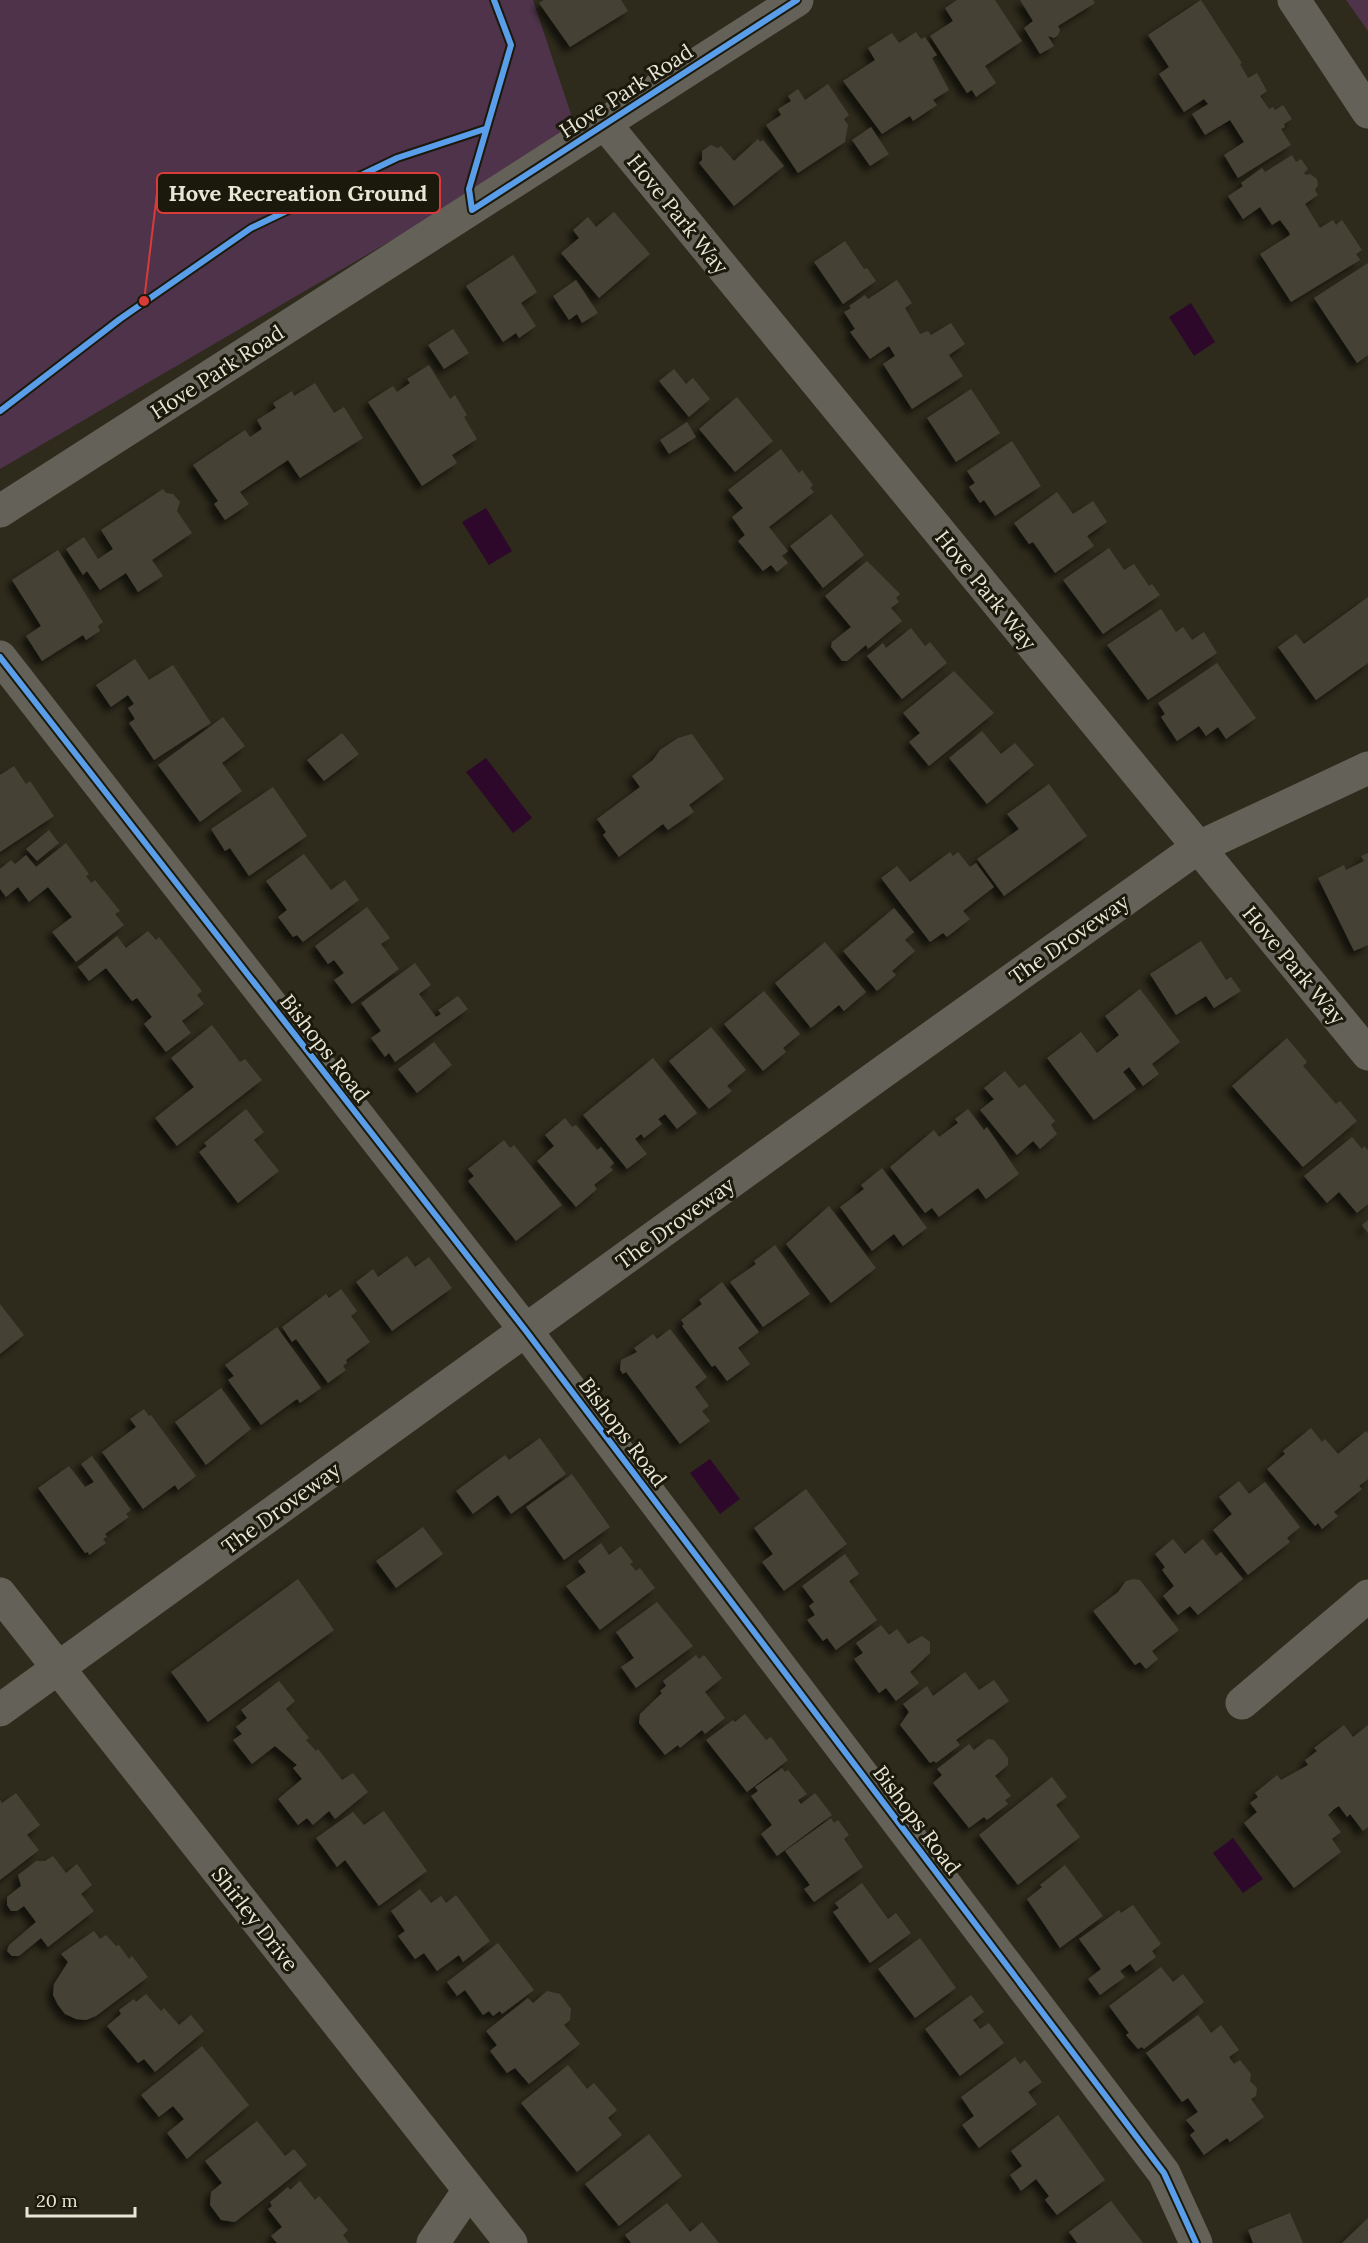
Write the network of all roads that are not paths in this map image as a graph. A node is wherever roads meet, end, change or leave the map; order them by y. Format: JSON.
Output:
{"nodes":[{"id":1,"x":797,"y":0,"type":"edge"},
{"id":2,"x":1294,"y":0,"type":"edge"},
{"id":3,"x":1368,"y":112,"type":"edge"},
{"id":4,"x":605,"y":124,"type":"junction"},
{"id":5,"x":0,"y":511,"type":"edge"},
{"id":6,"x":0,"y":657,"type":"edge"},
{"id":7,"x":1368,"y":768,"type":"edge"},
{"id":8,"x":1197,"y":848,"type":"junction"},
{"id":9,"x":1368,"y":1054,"type":"edge"},
{"id":10,"x":526,"y":1331,"type":"junction"},
{"id":11,"x":0,"y":1594,"type":"edge"},
{"id":12,"x":1368,"y":1596,"type":"edge"},
{"id":13,"x":58,"y":1668,"type":"junction"},
{"id":14,"x":1242,"y":1703,"type":"dead end"},
{"id":15,"x":0,"y":1710,"type":"edge"},
{"id":16,"x":469,"y":2190,"type":"junction"},
{"id":17,"x":433,"y":2243,"type":"edge"},
{"id":18,"x":510,"y":2243,"type":"edge"},
{"id":19,"x":1196,"y":2243,"type":"edge"}],
"edges":[{"from":1,"to":4,"type":"street","name":"Hove Park Road"},
{"from":2,"to":3,"type":"street"},
{"from":4,"to":5,"type":"street","name":"Hove Park Road"},
{"from":4,"to":8,"type":"street","name":"Hove Park Way"},
{"from":6,"to":10,"type":"street","name":"Bishops Road"},
{"from":7,"to":8,"type":"street","name":"The Droveway"},
{"from":8,"to":9,"type":"street","name":"Hove Park Way"},
{"from":8,"to":10,"type":"street","name":"The Droveway"},
{"from":10,"to":13,"type":"street","name":"The Droveway"},
{"from":10,"to":19,"type":"street","name":"Bishops Road"},
{"from":11,"to":13,"type":"street","name":"Shirley Drive"},
{"from":12,"to":14,"type":"street"},
{"from":13,"to":15,"type":"street","name":"The Droveway"},
{"from":13,"to":16,"type":"street","name":"Shirley Drive"},
{"from":16,"to":17,"type":"street"},
{"from":16,"to":18,"type":"street","name":"Shirley Drive"}]}
